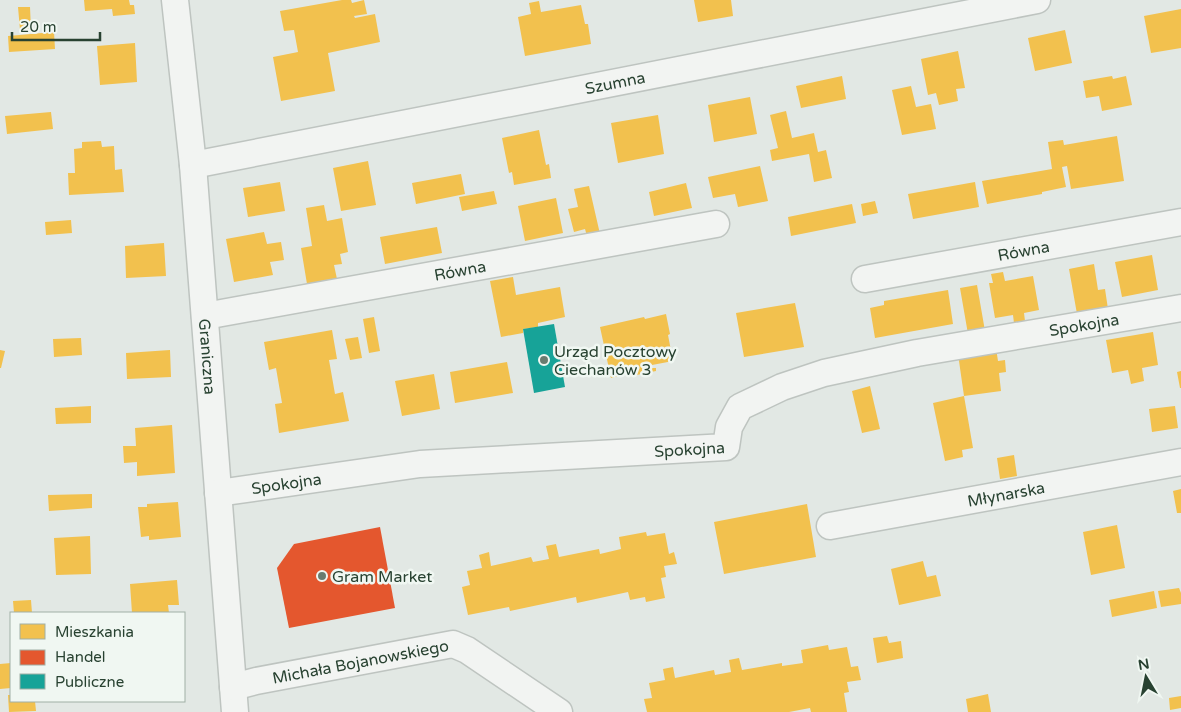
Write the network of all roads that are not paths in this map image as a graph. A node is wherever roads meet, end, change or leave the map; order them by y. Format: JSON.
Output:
{"nodes":[{"id":1,"x":175,"y":0,"type":"edge"},
{"id":2,"x":1037,"y":0,"type":"edge"},
{"id":3,"x":193,"y":165,"type":"junction"},
{"id":4,"x":1181,"y":222,"type":"edge"},
{"id":5,"x":716,"y":224,"type":"dead end"},
{"id":6,"x":865,"y":279,"type":"dead end"},
{"id":7,"x":1181,"y":308,"type":"edge"},
{"id":8,"x":205,"y":316,"type":"junction"},
{"id":9,"x":1181,"y":462,"type":"edge"},
{"id":10,"x":218,"y":493,"type":"junction"},
{"id":11,"x":830,"y":526,"type":"dead end"},
{"id":12,"x":234,"y":700,"type":"edge"},
{"id":13,"x":559,"y":712,"type":"edge"}],
"edges":[{"from":1,"to":3,"type":"street","name":"Graniczna"},
{"from":2,"to":3,"type":"street","name":"Szumna"},
{"from":3,"to":8,"type":"street","name":"Graniczna"},
{"from":4,"to":6,"type":"street","name":"Równa"},
{"from":5,"to":8,"type":"street","name":"Równa"},
{"from":7,"to":10,"type":"street","name":"Spokojna"},
{"from":8,"to":10,"type":"street","name":"Graniczna"},
{"from":9,"to":11,"type":"street","name":"Młynarska"},
{"from":10,"to":12,"type":"street","name":"Graniczna"},
{"from":12,"to":13,"type":"street","name":"Michała Bojanowskiego"}]}
